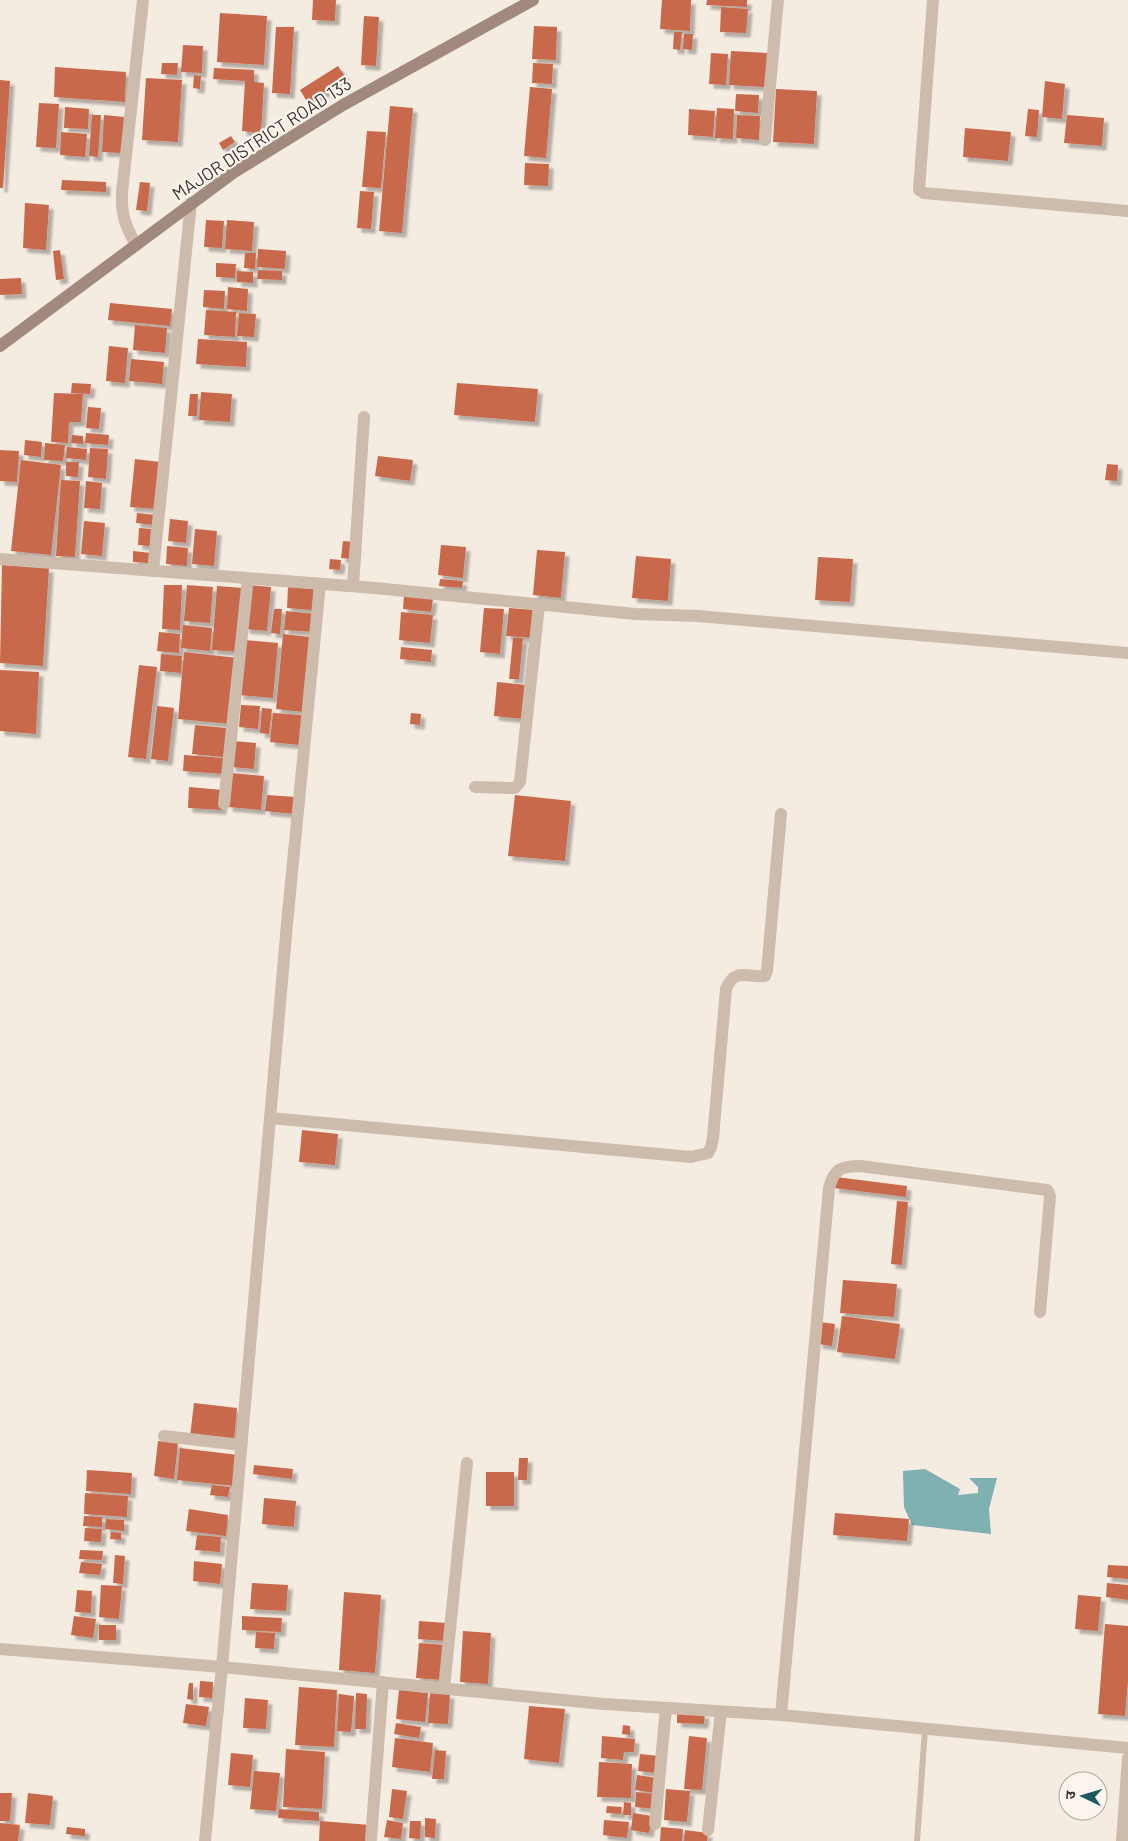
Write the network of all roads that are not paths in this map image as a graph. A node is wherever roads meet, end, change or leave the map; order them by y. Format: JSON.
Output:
{"nodes":[{"id":1,"x":143,"y":0,"type":"edge"},
{"id":2,"x":533,"y":0,"type":"edge"},
{"id":3,"x":778,"y":0,"type":"edge"},
{"id":4,"x":933,"y":0,"type":"edge"},
{"id":5,"x":764,"y":140,"type":"dead end"},
{"id":6,"x":191,"y":203,"type":"junction"},
{"id":7,"x":1128,"y":211,"type":"edge"},
{"id":8,"x":136,"y":245,"type":"junction"},
{"id":9,"x":0,"y":346,"type":"edge"},
{"id":10,"x":364,"y":417,"type":"dead end"},
{"id":11,"x":0,"y":559,"type":"edge"},
{"id":12,"x":153,"y":571,"type":"junction"},
{"id":13,"x":248,"y":578,"type":"junction"},
{"id":14,"x":320,"y":584,"type":"junction"},
{"id":15,"x":353,"y":586,"type":"junction"},
{"id":16,"x":539,"y":604,"type":"junction"},
{"id":17,"x":1128,"y":653,"type":"edge"},
{"id":18,"x":475,"y":787,"type":"dead end"},
{"id":19,"x":224,"y":804,"type":"dead end"},
{"id":20,"x":781,"y":814,"type":"dead end"},
{"id":21,"x":270,"y":1118,"type":"junction"},
{"id":22,"x":1040,"y":1312,"type":"dead end"},
{"id":23,"x":164,"y":1436,"type":"dead end"},
{"id":24,"x":241,"y":1445,"type":"junction"},
{"id":25,"x":466,"y":1463,"type":"dead end"},
{"id":26,"x":0,"y":1649,"type":"edge"},
{"id":27,"x":222,"y":1667,"type":"junction"},
{"id":28,"x":383,"y":1682,"type":"junction"},
{"id":29,"x":444,"y":1688,"type":"junction"},
{"id":30,"x":666,"y":1708,"type":"junction"},
{"id":31,"x":721,"y":1712,"type":"junction"},
{"id":32,"x":781,"y":1715,"type":"junction"},
{"id":33,"x":925,"y":1730,"type":"junction"},
{"id":34,"x":1128,"y":1748,"type":"edge"},
{"id":35,"x":1128,"y":1758,"type":"edge"},
{"id":36,"x":655,"y":1824,"type":"dead end"},
{"id":37,"x":708,"y":1830,"type":"dead end"},
{"id":38,"x":372,"y":1839,"type":"dead end"},
{"id":39,"x":205,"y":1841,"type":"edge"},
{"id":40,"x":917,"y":1841,"type":"edge"},
{"id":41,"x":1122,"y":1841,"type":"edge"}],
"edges":[{"from":1,"to":8,"type":"street"},
{"from":2,"to":6,"type":"main road","name":"MAJOR DISTRICT ROAD 133"},
{"from":3,"to":5,"type":"street"},
{"from":4,"to":7,"type":"street"},
{"from":6,"to":8,"type":"main road","name":"MAJOR DISTRICT ROAD 133"},
{"from":6,"to":12,"type":"street"},
{"from":8,"to":9,"type":"main road","name":"MAJOR DISTRICT ROAD 133"},
{"from":10,"to":15,"type":"street"},
{"from":11,"to":12,"type":"street"},
{"from":12,"to":13,"type":"street"},
{"from":13,"to":14,"type":"street"},
{"from":13,"to":19,"type":"street"},
{"from":14,"to":15,"type":"street"},
{"from":14,"to":21,"type":"street"},
{"from":15,"to":16,"type":"street"},
{"from":16,"to":17,"type":"street"},
{"from":16,"to":18,"type":"street"},
{"from":20,"to":21,"type":"street"},
{"from":21,"to":24,"type":"street"},
{"from":22,"to":32,"type":"street"},
{"from":23,"to":24,"type":"street"},
{"from":24,"to":27,"type":"street"},
{"from":25,"to":29,"type":"street"},
{"from":26,"to":27,"type":"street"},
{"from":27,"to":28,"type":"street"},
{"from":27,"to":39,"type":"street"},
{"from":28,"to":29,"type":"street"},
{"from":28,"to":38,"type":"street"},
{"from":29,"to":30,"type":"street"},
{"from":30,"to":31,"type":"street"},
{"from":30,"to":36,"type":"street"},
{"from":31,"to":32,"type":"street"},
{"from":31,"to":37,"type":"street"},
{"from":32,"to":33,"type":"street"},
{"from":33,"to":34,"type":"street"},
{"from":33,"to":40,"type":"lane"},
{"from":35,"to":41,"type":"street"}]}
